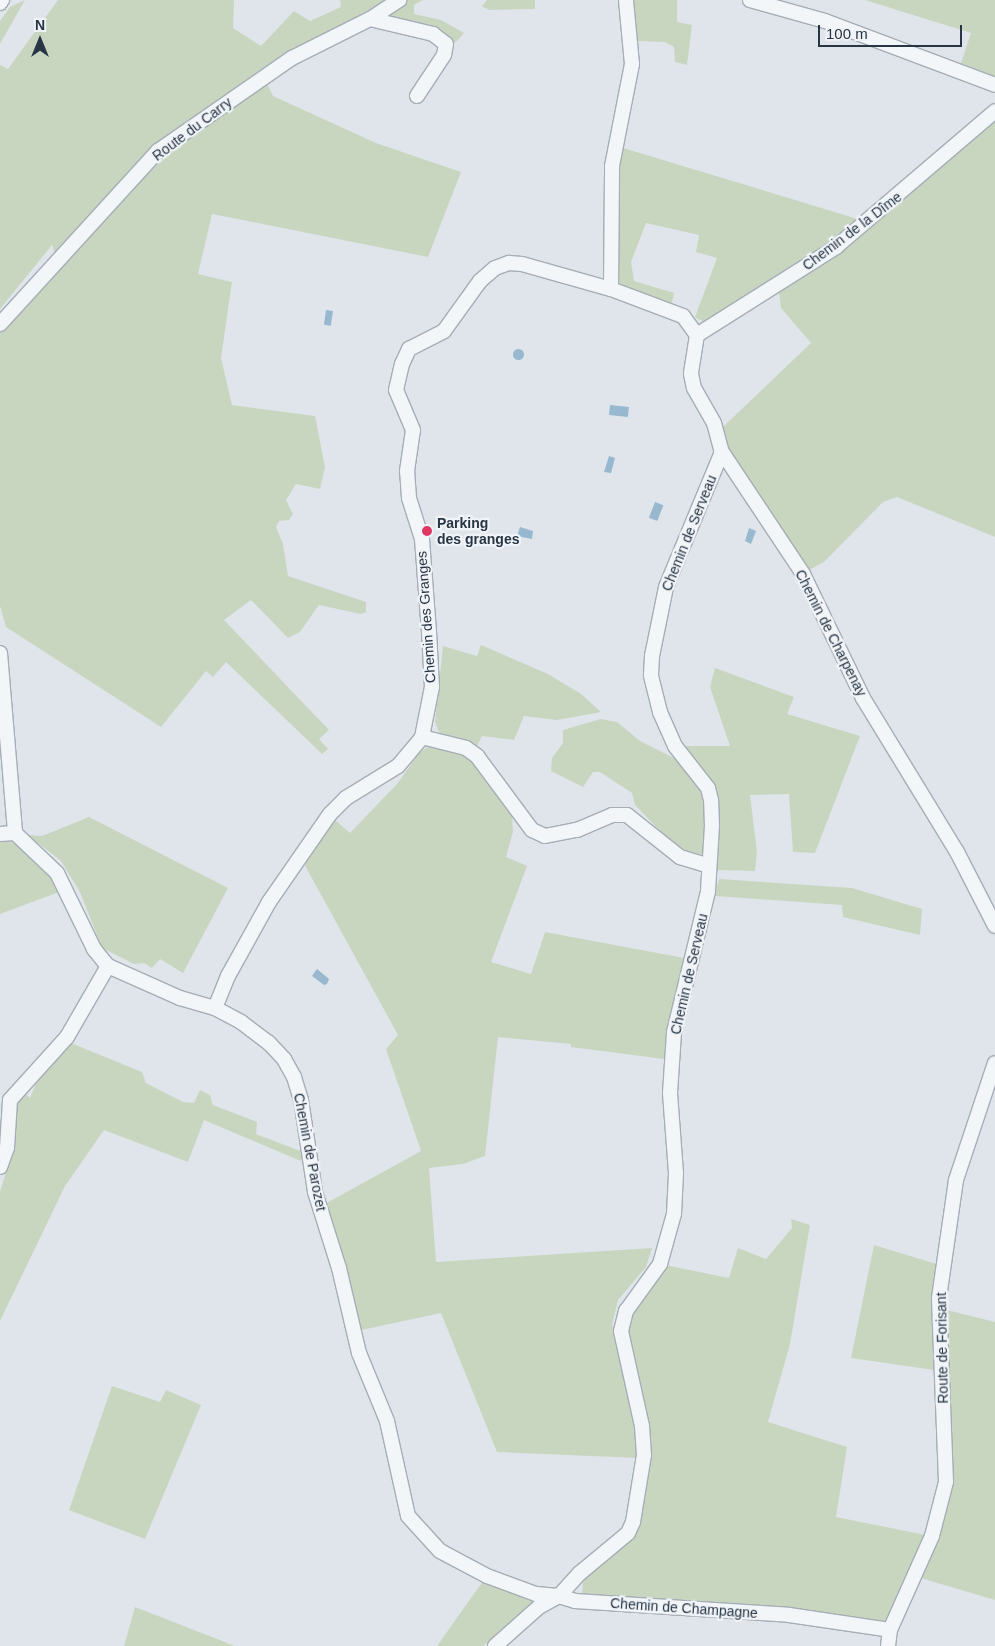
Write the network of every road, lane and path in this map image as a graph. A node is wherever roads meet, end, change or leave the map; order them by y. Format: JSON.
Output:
{"nodes":[{"id":1,"x":2,"y":0,"type":"edge"},
{"id":2,"x":398,"y":0,"type":"edge"},
{"id":3,"x":626,"y":0,"type":"edge"},
{"id":4,"x":750,"y":0,"type":"edge"},
{"id":5,"x":0,"y":3,"type":"edge"},
{"id":6,"x":370,"y":19,"type":"junction"},
{"id":7,"x":995,"y":85,"type":"edge"},
{"id":8,"x":417,"y":96,"type":"dead end"},
{"id":9,"x":995,"y":111,"type":"edge"},
{"id":10,"x":611,"y":289,"type":"junction"},
{"id":11,"x":0,"y":324,"type":"edge"},
{"id":12,"x":697,"y":335,"type":"junction"},
{"id":13,"x":722,"y":452,"type":"junction"},
{"id":14,"x":0,"y":653,"type":"edge"},
{"id":15,"x":422,"y":737,"type":"junction"},
{"id":16,"x":15,"y":833,"type":"junction"},
{"id":17,"x":0,"y":834,"type":"edge"},
{"id":18,"x":709,"y":866,"type":"junction"},
{"id":19,"x":995,"y":926,"type":"edge"},
{"id":20,"x":108,"y":966,"type":"junction"},
{"id":21,"x":215,"y":1008,"type":"junction"},
{"id":22,"x":995,"y":1063,"type":"edge"},
{"id":23,"x":0,"y":1166,"type":"edge"},
{"id":24,"x":559,"y":1596,"type":"junction"},
{"id":25,"x":890,"y":1630,"type":"junction"},
{"id":26,"x":495,"y":1646,"type":"edge"},
{"id":27,"x":888,"y":1646,"type":"edge"}],
"edges":[{"from":1,"to":5,"type":"street"},
{"from":2,"to":6,"type":"street","name":"Route du Carry"},
{"from":3,"to":10,"type":"street"},
{"from":4,"to":7,"type":"street"},
{"from":6,"to":8,"type":"street"},
{"from":6,"to":11,"type":"street","name":"Route du Carry"},
{"from":9,"to":12,"type":"street","name":"Chemin de la Dîme"},
{"from":10,"to":12,"type":"street","name":"Chemin des Granges"},
{"from":10,"to":15,"type":"street","name":"Chemin des Granges"},
{"from":12,"to":13,"type":"street","name":"Chemin de Charpenay"},
{"from":13,"to":18,"type":"street","name":"Chemin de Serveau"},
{"from":13,"to":19,"type":"street","name":"Chemin de Charpenay"},
{"from":14,"to":16,"type":"street"},
{"from":15,"to":18,"type":"street"},
{"from":15,"to":21,"type":"street","name":"Chemin des Granges"},
{"from":16,"to":17,"type":"street"},
{"from":16,"to":20,"type":"street","name":"Chemin de Parozet"},
{"from":18,"to":24,"type":"street","name":"Chemin de Serveau"},
{"from":20,"to":21,"type":"street","name":"Chemin de Parozet"},
{"from":20,"to":23,"type":"street"},
{"from":21,"to":24,"type":"street","name":"Chemin de Parozet"},
{"from":22,"to":25,"type":"street","name":"Route de Forisant"},
{"from":24,"to":25,"type":"street","name":"Chemin de Champagne"},
{"from":24,"to":26,"type":"street"},
{"from":25,"to":27,"type":"street","name":"Route de Forisant"}]}
